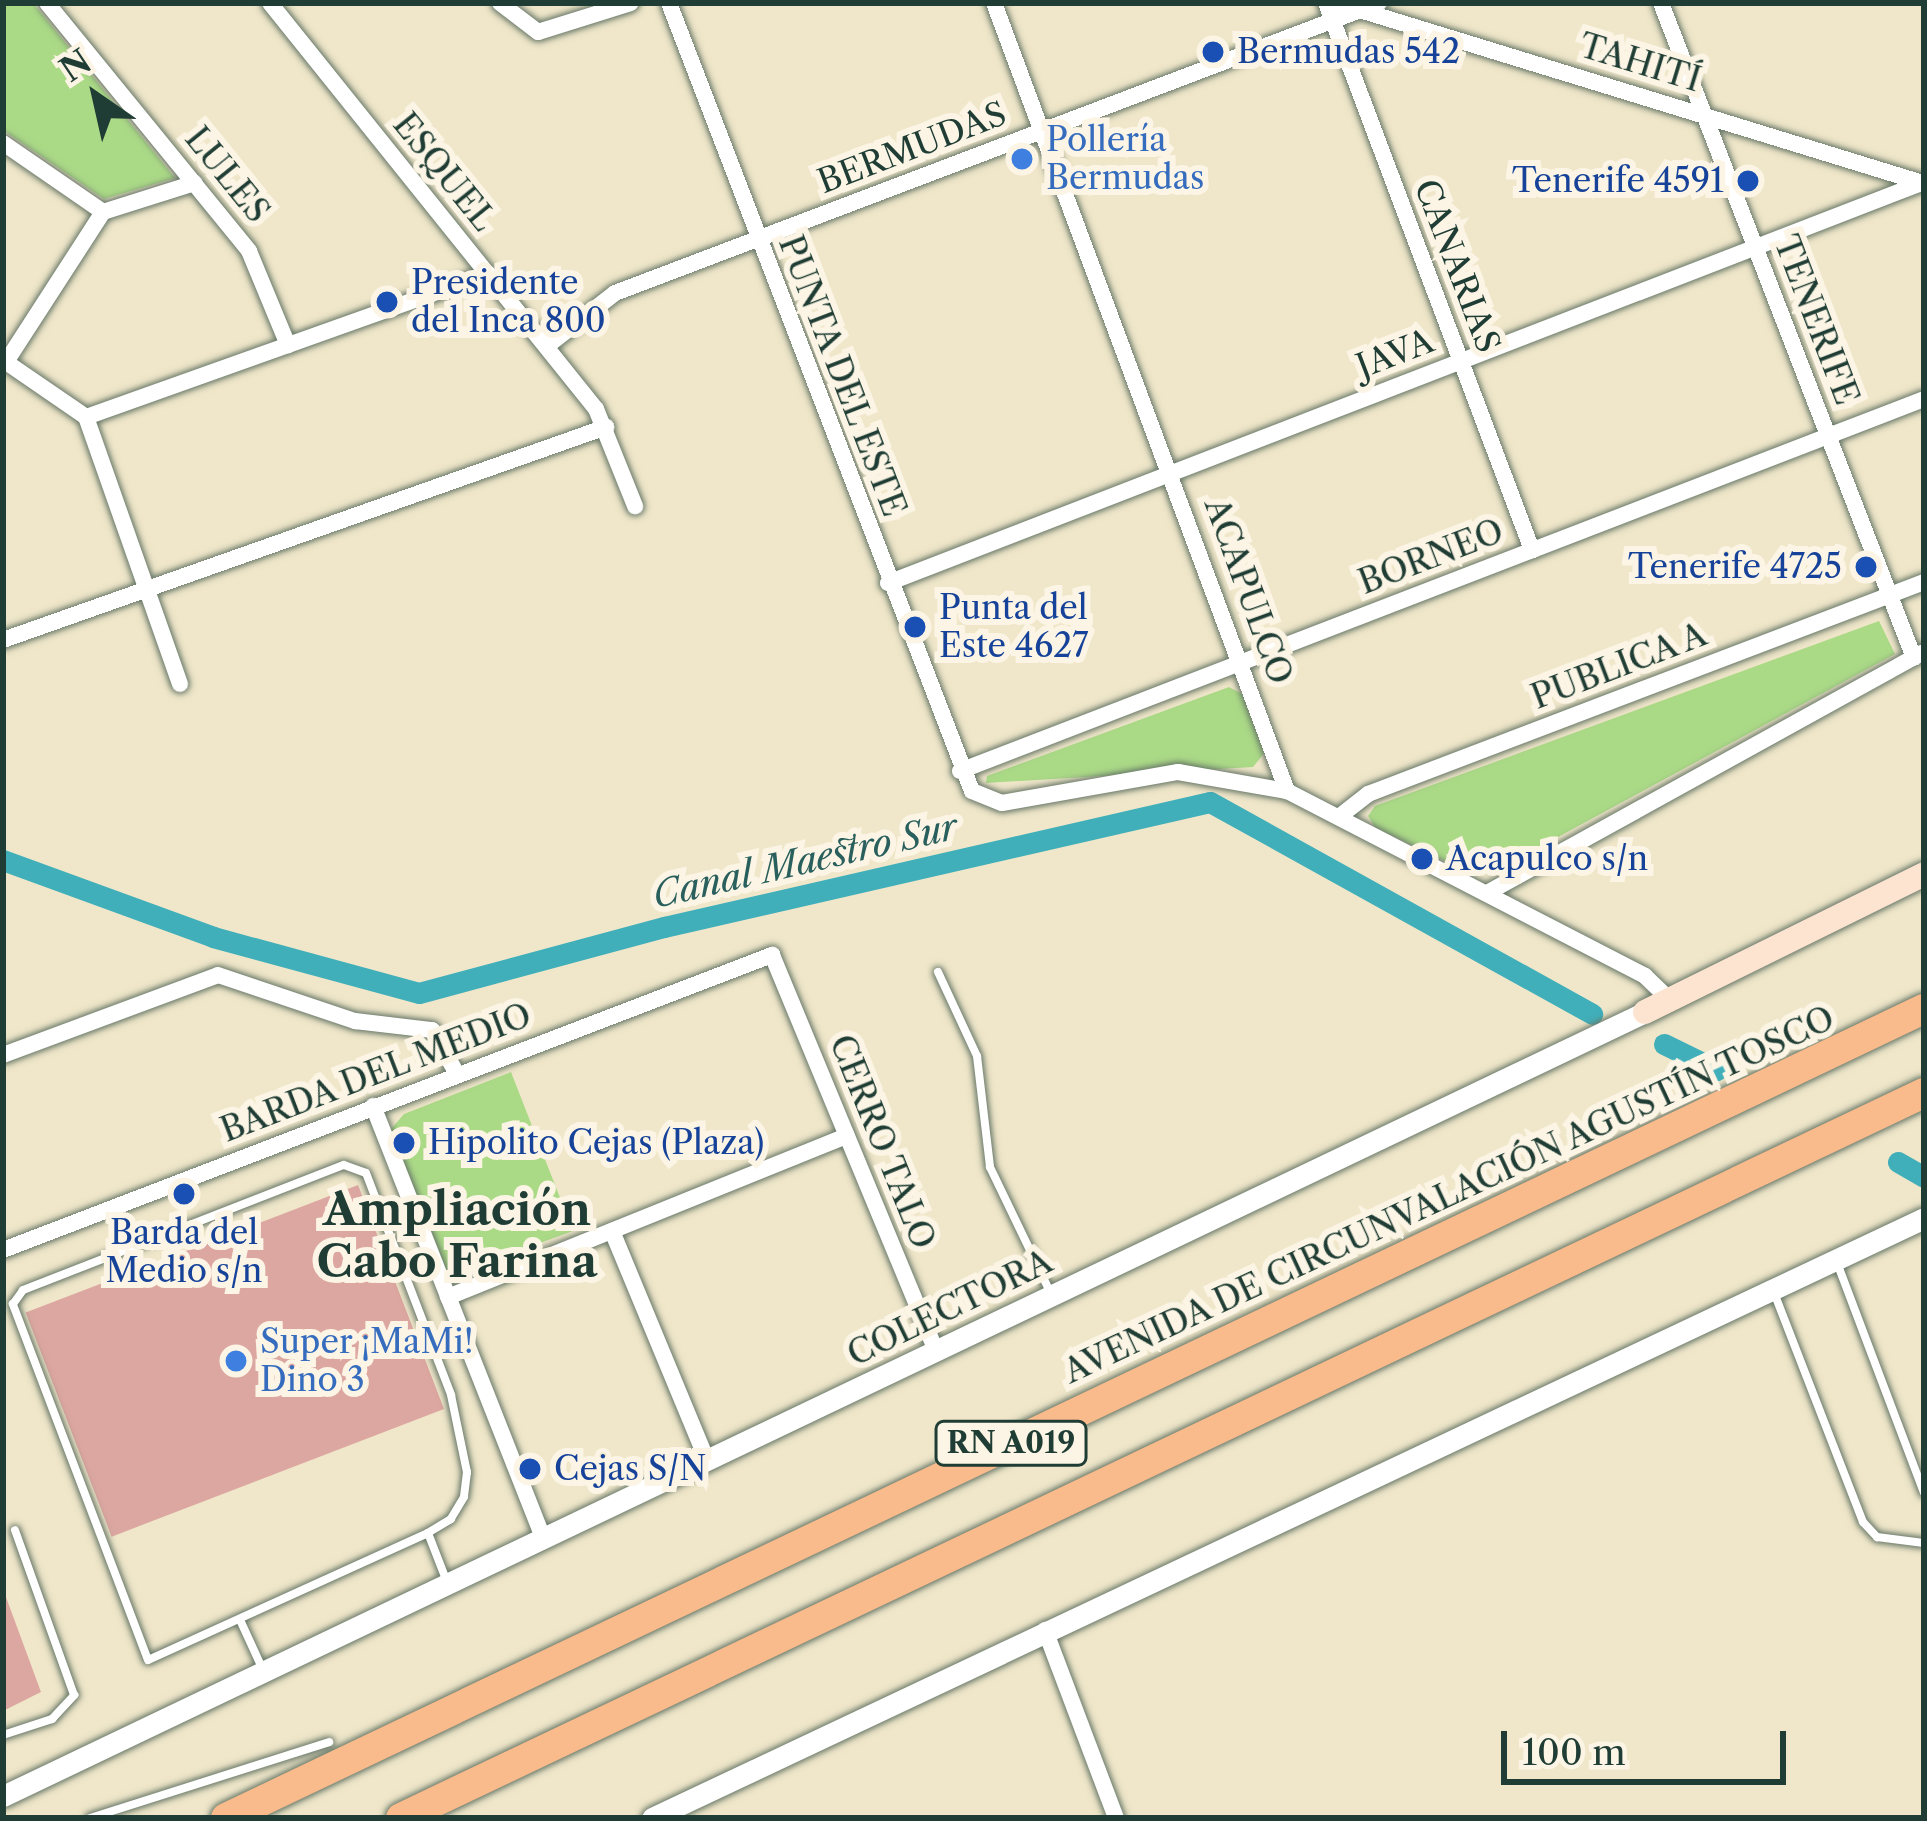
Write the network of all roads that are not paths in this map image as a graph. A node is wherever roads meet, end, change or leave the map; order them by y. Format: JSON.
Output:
{"nodes":[{"id":1,"x":46,"y":3,"type":"edge"},
{"id":2,"x":270,"y":3,"type":"edge"},
{"id":3,"x":500,"y":3,"type":"edge"},
{"id":4,"x":632,"y":3,"type":"edge"},
{"id":5,"x":669,"y":3,"type":"edge"},
{"id":6,"x":994,"y":3,"type":"edge"},
{"id":7,"x":1378,"y":3,"type":"edge"},
{"id":8,"x":1661,"y":3,"type":"edge"},
{"id":9,"x":1332,"y":9,"type":"edge"},
{"id":10,"x":1360,"y":10,"type":"junction"},
{"id":11,"x":1704,"y":114,"type":"junction"},
{"id":12,"x":1042,"y":131,"type":"junction"},
{"id":13,"x":3,"y":143,"type":"edge"},
{"id":14,"x":1924,"y":182,"type":"edge"},
{"id":15,"x":195,"y":184,"type":"junction"},
{"id":16,"x":104,"y":212,"type":"junction"},
{"id":17,"x":758,"y":238,"type":"junction"},
{"id":18,"x":1755,"y":246,"type":"junction"},
{"id":19,"x":488,"y":274,"type":"junction"},
{"id":20,"x":288,"y":345,"type":"junction"},
{"id":21,"x":547,"y":346,"type":"junction"},
{"id":22,"x":4,"y":361,"type":"edge"},
{"id":23,"x":1461,"y":361,"type":"junction"},
{"id":24,"x":1924,"y":399,"type":"edge"},
{"id":25,"x":86,"y":418,"type":"junction"},
{"id":26,"x":606,"y":427,"type":"junction"},
{"id":27,"x":1829,"y":436,"type":"junction"},
{"id":28,"x":1172,"y":473,"type":"junction"},
{"id":29,"x":634,"y":506,"type":"dead end"},
{"id":30,"x":1532,"y":550,"type":"junction"},
{"id":31,"x":1924,"y":581,"type":"edge"},
{"id":32,"x":888,"y":583,"type":"junction"},
{"id":33,"x":144,"y":590,"type":"junction"},
{"id":34,"x":1890,"y":594,"type":"junction"},
{"id":35,"x":3,"y":640,"type":"edge"},
{"id":36,"x":1919,"y":655,"type":"edge"},
{"id":37,"x":1244,"y":663,"type":"junction"},
{"id":38,"x":180,"y":684,"type":"dead end"},
{"id":39,"x":960,"y":771,"type":"junction"},
{"id":40,"x":1287,"y":790,"type":"junction"},
{"id":41,"x":1340,"y":816,"type":"junction"},
{"id":42,"x":1924,"y":874,"type":"edge"},
{"id":43,"x":1487,"y":892,"type":"junction"},
{"id":44,"x":772,"y":955,"type":"joint"},
{"id":45,"x":938,"y":972,"type":"dead end"},
{"id":46,"x":1671,"y":1001,"type":"junction"},
{"id":47,"x":1922,"y":1010,"type":"edge"},
{"id":48,"x":1645,"y":1012,"type":"joint"},
{"id":49,"x":3,"y":1055,"type":"edge"},
{"id":50,"x":456,"y":1072,"type":"junction"},
{"id":51,"x":1924,"y":1093,"type":"edge"},
{"id":52,"x":373,"y":1106,"type":"junction"},
{"id":53,"x":847,"y":1136,"type":"junction"},
{"id":54,"x":1923,"y":1219,"type":"edge"},
{"id":55,"x":612,"y":1231,"type":"junction"},
{"id":56,"x":3,"y":1250,"type":"edge"},
{"id":57,"x":1835,"y":1259,"type":"junction"},
{"id":58,"x":1773,"y":1288,"type":"junction"},
{"id":59,"x":1052,"y":1296,"type":"junction"},
{"id":60,"x":448,"y":1298,"type":"junction"},
{"id":61,"x":936,"y":1352,"type":"junction"},
{"id":62,"x":706,"y":1460,"type":"junction"},
{"id":63,"x":1924,"y":1493,"type":"edge"},
{"id":64,"x":15,"y":1530,"type":"dead end"},
{"id":65,"x":428,"y":1533,"type":"junction"},
{"id":66,"x":543,"y":1538,"type":"junction"},
{"id":67,"x":1924,"y":1543,"type":"edge"},
{"id":68,"x":448,"y":1584,"type":"junction"},
{"id":69,"x":241,"y":1622,"type":"junction"},
{"id":70,"x":1045,"y":1630,"type":"junction"},
{"id":71,"x":263,"y":1672,"type":"junction"},
{"id":72,"x":3,"y":1735,"type":"edge"},
{"id":73,"x":329,"y":1742,"type":"dead end"},
{"id":74,"x":3,"y":1796,"type":"edge"},
{"id":75,"x":90,"y":1818,"type":"edge"},
{"id":76,"x":226,"y":1818,"type":"edge"},
{"id":77,"x":401,"y":1818,"type":"edge"},
{"id":78,"x":652,"y":1818,"type":"edge"},
{"id":79,"x":1116,"y":1818,"type":"edge"}],
"edges":[{"from":1,"to":15,"type":"street","name":"LULES"},
{"from":2,"to":19,"type":"street","name":"ESQUEL"},
{"from":3,"to":4,"type":"street"},
{"from":5,"to":17,"type":"street","name":"PUNTA DEL ESTE"},
{"from":6,"to":12,"type":"street","name":"ACAPULCO"},
{"from":7,"to":10,"type":"street","name":"BERMUDAS"},
{"from":8,"to":11,"type":"street","name":"TENERIFE"},
{"from":9,"to":10,"type":"street","name":"BERMUDAS"},
{"from":9,"to":12,"type":"street","name":"BERMUDAS"},
{"from":9,"to":23,"type":"street","name":"CANARIAS"},
{"from":10,"to":11,"type":"street","name":"TAHITÍ"},
{"from":11,"to":14,"type":"street","name":"TAHITÍ"},
{"from":11,"to":18,"type":"street","name":"TENERIFE"},
{"from":12,"to":17,"type":"street","name":"BERMUDAS"},
{"from":12,"to":28,"type":"street","name":"ACAPULCO"},
{"from":13,"to":16,"type":"street"},
{"from":14,"to":18,"type":"street","name":"JAVA"},
{"from":15,"to":16,"type":"street"},
{"from":15,"to":20,"type":"street","name":"LULES"},
{"from":16,"to":22,"type":"street"},
{"from":17,"to":21,"type":"street","name":"BERMUDAS"},
{"from":17,"to":32,"type":"street","name":"PUNTA DEL ESTE"},
{"from":18,"to":23,"type":"street","name":"JAVA"},
{"from":18,"to":27,"type":"street","name":"TENERIFE"},
{"from":19,"to":20,"type":"street"},
{"from":19,"to":21,"type":"street","name":"ESQUEL"},
{"from":20,"to":25,"type":"street"},
{"from":21,"to":26,"type":"street","name":"ESQUEL"},
{"from":22,"to":25,"type":"street"},
{"from":23,"to":28,"type":"street","name":"JAVA"},
{"from":23,"to":30,"type":"street","name":"CANARIAS"},
{"from":24,"to":27,"type":"street","name":"BORNEO"},
{"from":25,"to":33,"type":"street"},
{"from":26,"to":29,"type":"street","name":"ESQUEL"},
{"from":26,"to":33,"type":"street"},
{"from":27,"to":30,"type":"street","name":"BORNEO"},
{"from":27,"to":34,"type":"street","name":"TENERIFE"},
{"from":28,"to":32,"type":"street","name":"JAVA"},
{"from":28,"to":37,"type":"street","name":"ACAPULCO"},
{"from":30,"to":37,"type":"street","name":"BORNEO"},
{"from":31,"to":34,"type":"street","name":"PUBLICA A"},
{"from":32,"to":39,"type":"street","name":"PUNTA DEL ESTE"},
{"from":33,"to":35,"type":"street"},
{"from":33,"to":38,"type":"street"},
{"from":34,"to":36,"type":"street","name":"TENERIFE"},
{"from":34,"to":41,"type":"street","name":"PUBLICA A"},
{"from":36,"to":43,"type":"street"},
{"from":37,"to":39,"type":"street","name":"BORNEO"},
{"from":37,"to":40,"type":"street","name":"ACAPULCO"},
{"from":39,"to":40,"type":"street"},
{"from":40,"to":41,"type":"street"},
{"from":41,"to":43,"type":"street"},
{"from":42,"to":46,"type":"main road","name":"COLECTORA"},
{"from":43,"to":46,"type":"street"},
{"from":44,"to":50,"type":"street","name":"BARDA DEL MEDIO"},
{"from":44,"to":53,"type":"street","name":"CERRO TALO"},
{"from":45,"to":59,"type":"lane"},
{"from":46,"to":48,"type":"main road","name":"COLECTORA"},
{"from":47,"to":76,"type":"highway","name":"AVENIDA DE CIRCUNVALACIÓN AGUSTÍN TOSCO","number":"RN A019"},
{"from":48,"to":59,"type":"street","name":"COLECTORA"},
{"from":49,"to":50,"type":"street"},
{"from":50,"to":52,"type":"street","name":"BARDA DEL MEDIO"},
{"from":51,"to":77,"type":"highway","number":"RN A019"},
{"from":52,"to":56,"type":"street","name":"BARDA DEL MEDIO"},
{"from":52,"to":60,"type":"street"},
{"from":53,"to":55,"type":"street"},
{"from":53,"to":61,"type":"street","name":"CERRO TALO"},
{"from":54,"to":57,"type":"street"},
{"from":55,"to":60,"type":"street"},
{"from":55,"to":62,"type":"street"},
{"from":57,"to":58,"type":"street"},
{"from":57,"to":63,"type":"lane"},
{"from":58,"to":67,"type":"lane"},
{"from":58,"to":70,"type":"street"},
{"from":59,"to":61,"type":"street","name":"COLECTORA"},
{"from":60,"to":66,"type":"street"},
{"from":61,"to":62,"type":"street","name":"COLECTORA"},
{"from":62,"to":66,"type":"street","name":"COLECTORA"},
{"from":64,"to":72,"type":"lane"},
{"from":65,"to":68,"type":"lane"},
{"from":65,"to":69,"type":"lane"},
{"from":65,"to":69,"type":"lane"},
{"from":66,"to":68,"type":"street","name":"COLECTORA"},
{"from":68,"to":71,"type":"street","name":"COLECTORA"},
{"from":69,"to":71,"type":"lane"},
{"from":70,"to":78,"type":"street"},
{"from":70,"to":79,"type":"street"},
{"from":71,"to":74,"type":"street","name":"COLECTORA"},
{"from":73,"to":75,"type":"lane"}]}
